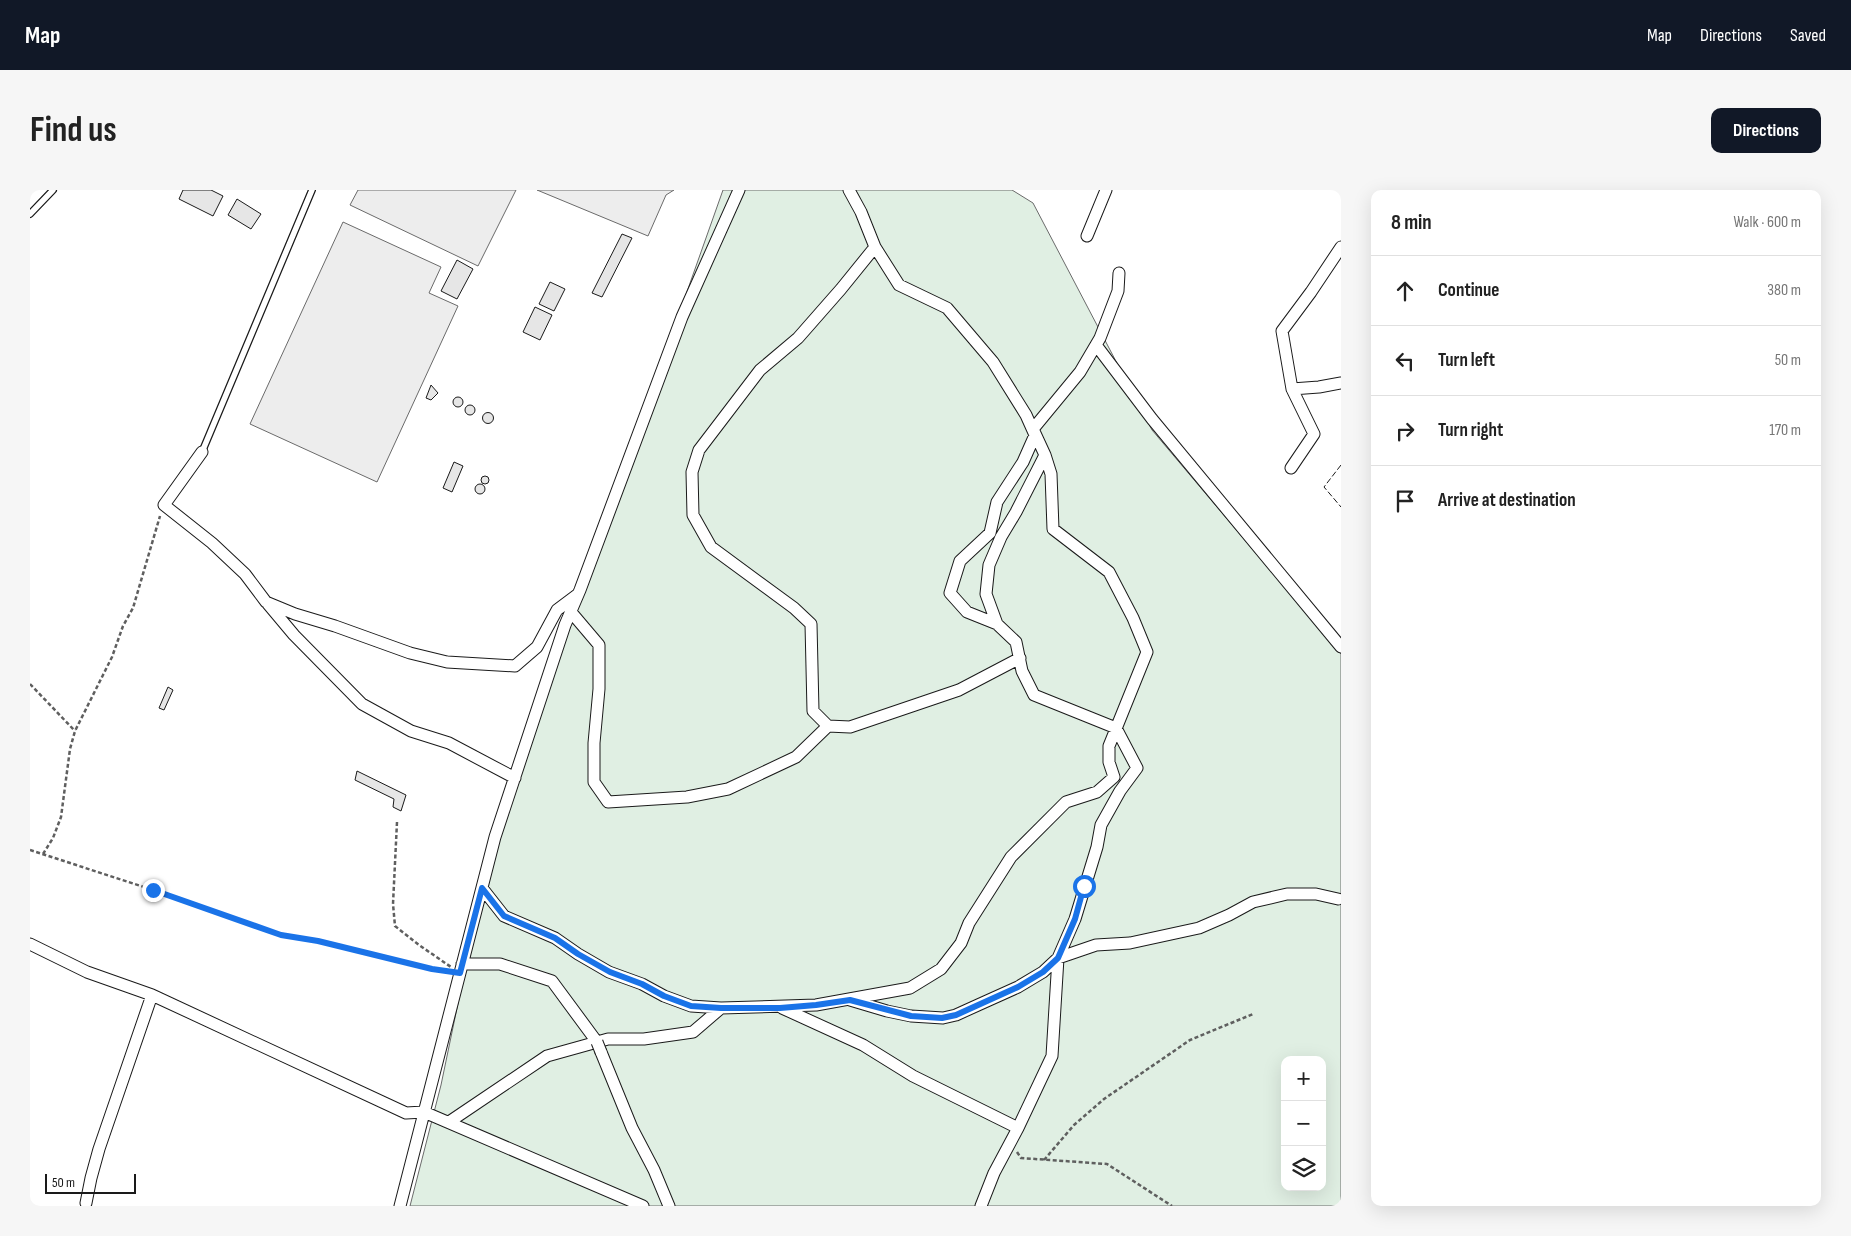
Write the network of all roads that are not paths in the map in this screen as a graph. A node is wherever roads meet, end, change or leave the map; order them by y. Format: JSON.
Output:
{"nodes":[{"id":1,"x":54,"y":190,"type":"edge"},
{"id":2,"x":312,"y":190,"type":"edge"},
{"id":3,"x":739,"y":190,"type":"edge"},
{"id":4,"x":849,"y":190,"type":"edge"},
{"id":5,"x":1106,"y":190,"type":"edge"},
{"id":6,"x":30,"y":214,"type":"edge"},
{"id":7,"x":1087,"y":236,"type":"dead end"},
{"id":8,"x":875,"y":247,"type":"junction"},
{"id":9,"x":1341,"y":247,"type":"edge"},
{"id":10,"x":1119,"y":273,"type":"dead end"},
{"id":11,"x":1096,"y":345,"type":"junction"},
{"id":12,"x":1341,"y":383,"type":"edge"},
{"id":13,"x":1292,"y":389,"type":"junction"},
{"id":14,"x":1033,"y":429,"type":"junction"},
{"id":15,"x":202,"y":452,"type":"joint"},
{"id":16,"x":1045,"y":455,"type":"junction"},
{"id":17,"x":1291,"y":468,"type":"dead end"},
{"id":18,"x":578,"y":594,"type":"junction"},
{"id":19,"x":266,"y":602,"type":"junction"},
{"id":20,"x":571,"y":612,"type":"junction"},
{"id":21,"x":997,"y":624,"type":"junction"},
{"id":22,"x":1341,"y":646,"type":"edge"},
{"id":23,"x":1020,"y":658,"type":"junction"},
{"id":24,"x":828,"y":726,"type":"junction"},
{"id":25,"x":1116,"y":728,"type":"junction"},
{"id":26,"x":514,"y":778,"type":"junction"},
{"id":27,"x":482,"y":888,"type":"junction"},
{"id":28,"x":1338,"y":898,"type":"dead end"},
{"id":29,"x":30,"y":944,"type":"edge"},
{"id":30,"x":1058,"y":958,"type":"junction"},
{"id":31,"x":461,"y":969,"type":"junction"},
{"id":32,"x":152,"y":996,"type":"junction"},
{"id":33,"x":850,"y":1000,"type":"junction"},
{"id":34,"x":721,"y":1008,"type":"junction"},
{"id":35,"x":780,"y":1008,"type":"junction"},
{"id":36,"x":424,"y":1112,"type":"junction"},
{"id":37,"x":449,"y":1122,"type":"junction"},
{"id":38,"x":1018,"y":1128,"type":"junction"},
{"id":39,"x":86,"y":1204,"type":"dead end"},
{"id":40,"x":400,"y":1206,"type":"edge"},
{"id":41,"x":644,"y":1206,"type":"edge"},
{"id":42,"x":669,"y":1206,"type":"edge"},
{"id":43,"x":981,"y":1206,"type":"edge"}],
"edges":[{"from":1,"to":6,"type":"lane"},
{"from":2,"to":15,"type":"lane"},
{"from":3,"to":18,"type":"street"},
{"from":4,"to":8,"type":"street"},
{"from":5,"to":7,"type":"street"},
{"from":8,"to":14,"type":"street"},
{"from":8,"to":24,"type":"street"},
{"from":9,"to":13,"type":"street"},
{"from":10,"to":11,"type":"street"},
{"from":11,"to":14,"type":"street"},
{"from":11,"to":22,"type":"street"},
{"from":12,"to":13,"type":"street"},
{"from":13,"to":17,"type":"street"},
{"from":14,"to":16,"type":"street"},
{"from":14,"to":21,"type":"street"},
{"from":15,"to":19,"type":"street"},
{"from":16,"to":21,"type":"street"},
{"from":16,"to":25,"type":"street"},
{"from":18,"to":19,"type":"street"},
{"from":18,"to":20,"type":"street"},
{"from":19,"to":26,"type":"street"},
{"from":20,"to":24,"type":"street"},
{"from":20,"to":26,"type":"street"},
{"from":21,"to":23,"type":"street"},
{"from":23,"to":24,"type":"street"},
{"from":23,"to":25,"type":"street"},
{"from":25,"to":30,"type":"street"},
{"from":25,"to":33,"type":"street"},
{"from":26,"to":27,"type":"street"},
{"from":27,"to":31,"type":"street"},
{"from":27,"to":34,"type":"street"},
{"from":28,"to":30,"type":"street"},
{"from":29,"to":32,"type":"street"},
{"from":30,"to":33,"type":"street"},
{"from":30,"to":38,"type":"street"},
{"from":31,"to":36,"type":"street"},
{"from":31,"to":42,"type":"street"},
{"from":32,"to":36,"type":"street"},
{"from":32,"to":39,"type":"street"},
{"from":33,"to":35,"type":"street"},
{"from":34,"to":35,"type":"street"},
{"from":34,"to":37,"type":"street"},
{"from":35,"to":38,"type":"street"},
{"from":36,"to":37,"type":"street"},
{"from":36,"to":40,"type":"street"},
{"from":37,"to":41,"type":"street"},
{"from":38,"to":43,"type":"street"}]}
